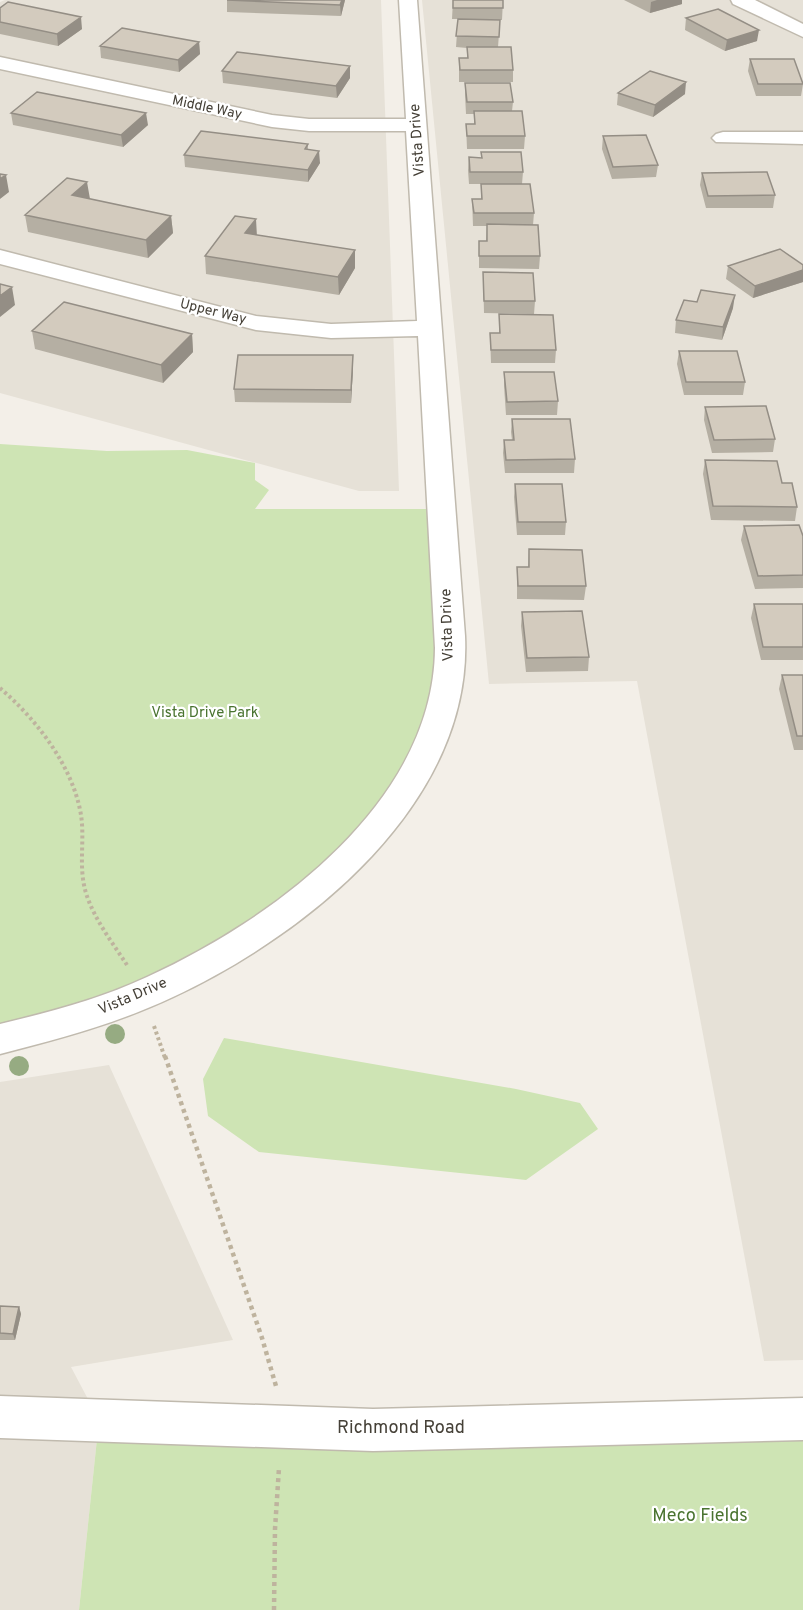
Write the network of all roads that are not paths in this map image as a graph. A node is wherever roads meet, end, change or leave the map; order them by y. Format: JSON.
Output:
{"nodes":[{"id":1,"x":408,"y":0,"type":"edge"},
{"id":2,"x":740,"y":0,"type":"edge"},
{"id":3,"x":803,"y":31,"type":"edge"},
{"id":4,"x":0,"y":63,"type":"edge"},
{"id":5,"x":417,"y":125,"type":"junction"},
{"id":6,"x":723,"y":138,"type":"dead end"},
{"id":7,"x":803,"y":138,"type":"edge"},
{"id":8,"x":0,"y":257,"type":"edge"},
{"id":9,"x":430,"y":328,"type":"junction"},
{"id":10,"x":0,"y":1039,"type":"edge"},
{"id":11,"x":0,"y":1417,"type":"edge"},
{"id":12,"x":803,"y":1419,"type":"edge"}],
"edges":[{"from":1,"to":5,"type":"street","name":"Vista Drive"},
{"from":2,"to":3,"type":"street"},
{"from":4,"to":5,"type":"street","name":"Middle Way"},
{"from":5,"to":9,"type":"street","name":"Vista Drive"},
{"from":6,"to":7,"type":"street"},
{"from":8,"to":9,"type":"street","name":"Upper Way"},
{"from":9,"to":10,"type":"street","name":"Vista Drive"},
{"from":11,"to":12,"type":"street","name":"Richmond Road"}]}
